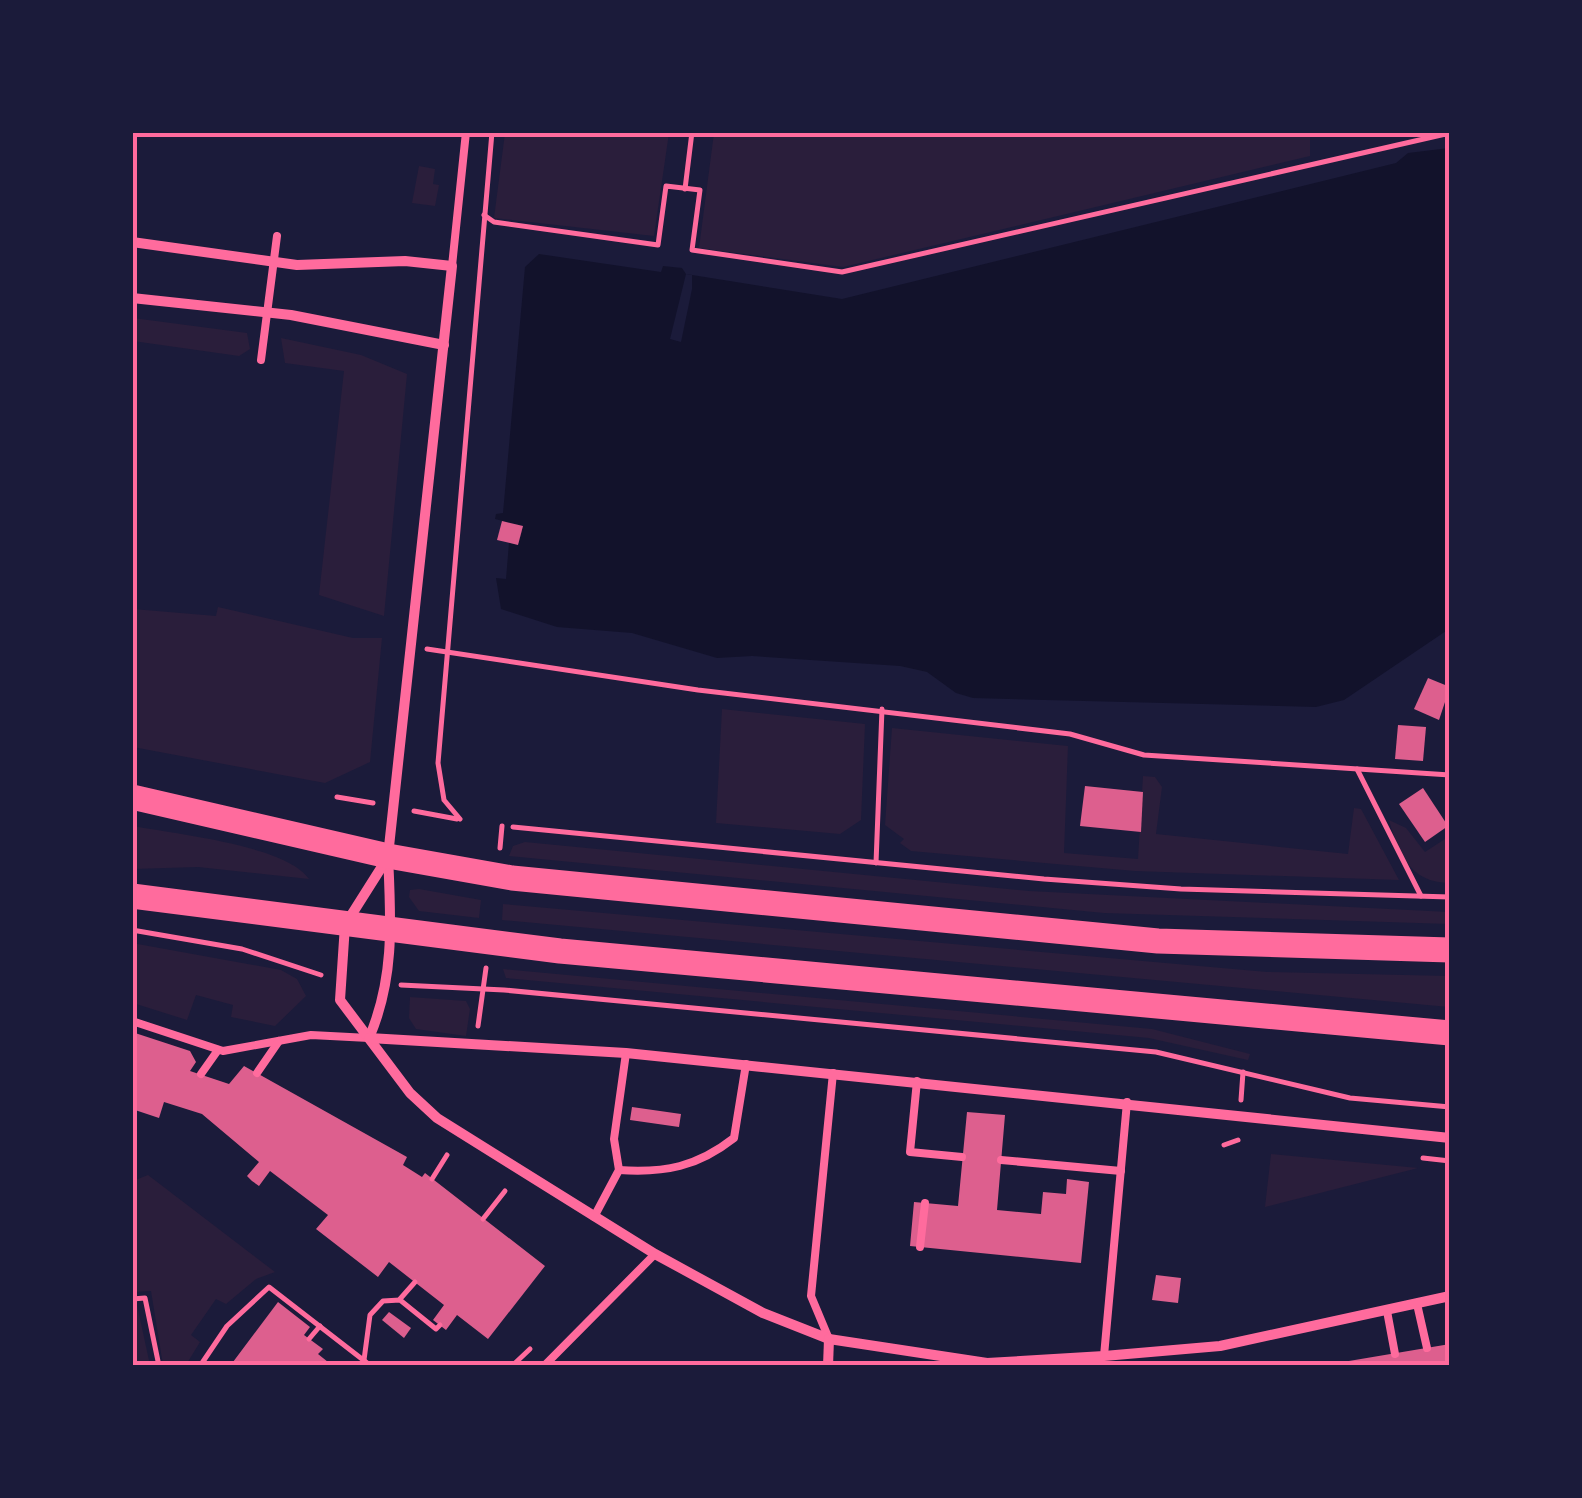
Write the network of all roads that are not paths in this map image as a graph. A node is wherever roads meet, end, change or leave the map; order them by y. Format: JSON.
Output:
{"nodes":[{"id":1,"x":466,"y":132,"type":"edge"},
{"id":2,"x":278,"y":236,"type":"dead end"},
{"id":3,"x":132,"y":242,"type":"edge"},
{"id":4,"x":274,"y":262,"type":"junction"},
{"id":5,"x":452,"y":266,"type":"junction"},
{"id":6,"x":132,"y":298,"type":"edge"},
{"id":7,"x":266,"y":312,"type":"junction"},
{"id":8,"x":444,"y":345,"type":"junction"},
{"id":9,"x":261,"y":360,"type":"dead end"},
{"id":10,"x":132,"y":797,"type":"edge"},
{"id":11,"x":388,"y":856,"type":"junction"},
{"id":12,"x":132,"y":896,"type":"edge"},
{"id":13,"x":345,"y":925,"type":"junction"},
{"id":14,"x":392,"y":931,"type":"junction"},
{"id":15,"x":1450,"y":950,"type":"edge"},
{"id":16,"x":132,"y":1022,"type":"edge"},
{"id":17,"x":1450,"y":1034,"type":"edge"},
{"id":18,"x":369,"y":1038,"type":"junction"},
{"id":19,"x":278,"y":1041,"type":"junction"},
{"id":20,"x":218,"y":1050,"type":"junction"},
{"id":21,"x":626,"y":1053,"type":"junction"},
{"id":22,"x":746,"y":1064,"type":"junction"},
{"id":23,"x":257,"y":1073,"type":"dead end"},
{"id":24,"x":833,"y":1073,"type":"junction"},
{"id":25,"x":201,"y":1074,"type":"dead end"},
{"id":26,"x":917,"y":1081,"type":"junction"},
{"id":27,"x":1127,"y":1102,"type":"junction"},
{"id":28,"x":1450,"y":1138,"type":"edge"},
{"id":29,"x":962,"y":1157,"type":"dead end"},
{"id":30,"x":1002,"y":1160,"type":"dead end"},
{"id":31,"x":619,"y":1170,"type":"junction"},
{"id":32,"x":1120,"y":1172,"type":"junction"},
{"id":33,"x":924,"y":1203,"type":"dead end"},
{"id":34,"x":594,"y":1217,"type":"junction"},
{"id":35,"x":920,"y":1247,"type":"dead end"},
{"id":36,"x":655,"y":1254,"type":"junction"},
{"id":37,"x":1450,"y":1296,"type":"edge"},
{"id":38,"x":1417,"y":1304,"type":"junction"},
{"id":39,"x":1387,"y":1311,"type":"junction"},
{"id":40,"x":828,"y":1339,"type":"junction"},
{"id":41,"x":1427,"y":1348,"type":"dead end"},
{"id":42,"x":1395,"y":1354,"type":"dead end"},
{"id":43,"x":1104,"y":1356,"type":"junction"},
{"id":44,"x":544,"y":1366,"type":"edge"},
{"id":45,"x":828,"y":1366,"type":"edge"}],
"edges":[{"from":1,"to":5,"type":"lane"},
{"from":2,"to":4,"type":"lane"},
{"from":3,"to":4,"type":"street"},
{"from":4,"to":5,"type":"street"},
{"from":4,"to":7,"type":"lane"},
{"from":5,"to":8,"type":"street"},
{"from":6,"to":7,"type":"street"},
{"from":7,"to":8,"type":"street"},
{"from":7,"to":9,"type":"lane"},
{"from":8,"to":11,"type":"street"},
{"from":10,"to":11,"type":"main road"},
{"from":11,"to":13,"type":"street"},
{"from":11,"to":14,"type":"street"},
{"from":11,"to":15,"type":"main road"},
{"from":12,"to":13,"type":"main road"},
{"from":13,"to":14,"type":"main road"},
{"from":13,"to":18,"type":"street"},
{"from":14,"to":17,"type":"main road"},
{"from":14,"to":18,"type":"street"},
{"from":16,"to":20,"type":"lane"},
{"from":18,"to":19,"type":"lane"},
{"from":18,"to":21,"type":"street"},
{"from":18,"to":34,"type":"street"},
{"from":19,"to":20,"type":"lane"},
{"from":19,"to":23,"type":"lane"},
{"from":20,"to":25,"type":"lane"},
{"from":21,"to":22,"type":"street"},
{"from":21,"to":31,"type":"lane"},
{"from":22,"to":24,"type":"street"},
{"from":22,"to":31,"type":"lane"},
{"from":24,"to":26,"type":"street"},
{"from":24,"to":40,"type":"lane"},
{"from":26,"to":27,"type":"street"},
{"from":26,"to":29,"type":"lane"},
{"from":27,"to":28,"type":"street"},
{"from":27,"to":32,"type":"lane"},
{"from":30,"to":32,"type":"lane"},
{"from":31,"to":34,"type":"lane"},
{"from":32,"to":43,"type":"lane"},
{"from":33,"to":35,"type":"lane"},
{"from":34,"to":36,"type":"street"},
{"from":36,"to":40,"type":"street"},
{"from":36,"to":44,"type":"lane"},
{"from":37,"to":38,"type":"street"},
{"from":38,"to":39,"type":"street"},
{"from":38,"to":41,"type":"lane"},
{"from":39,"to":42,"type":"lane"},
{"from":39,"to":43,"type":"street"},
{"from":40,"to":43,"type":"street"},
{"from":40,"to":45,"type":"street"}]}
